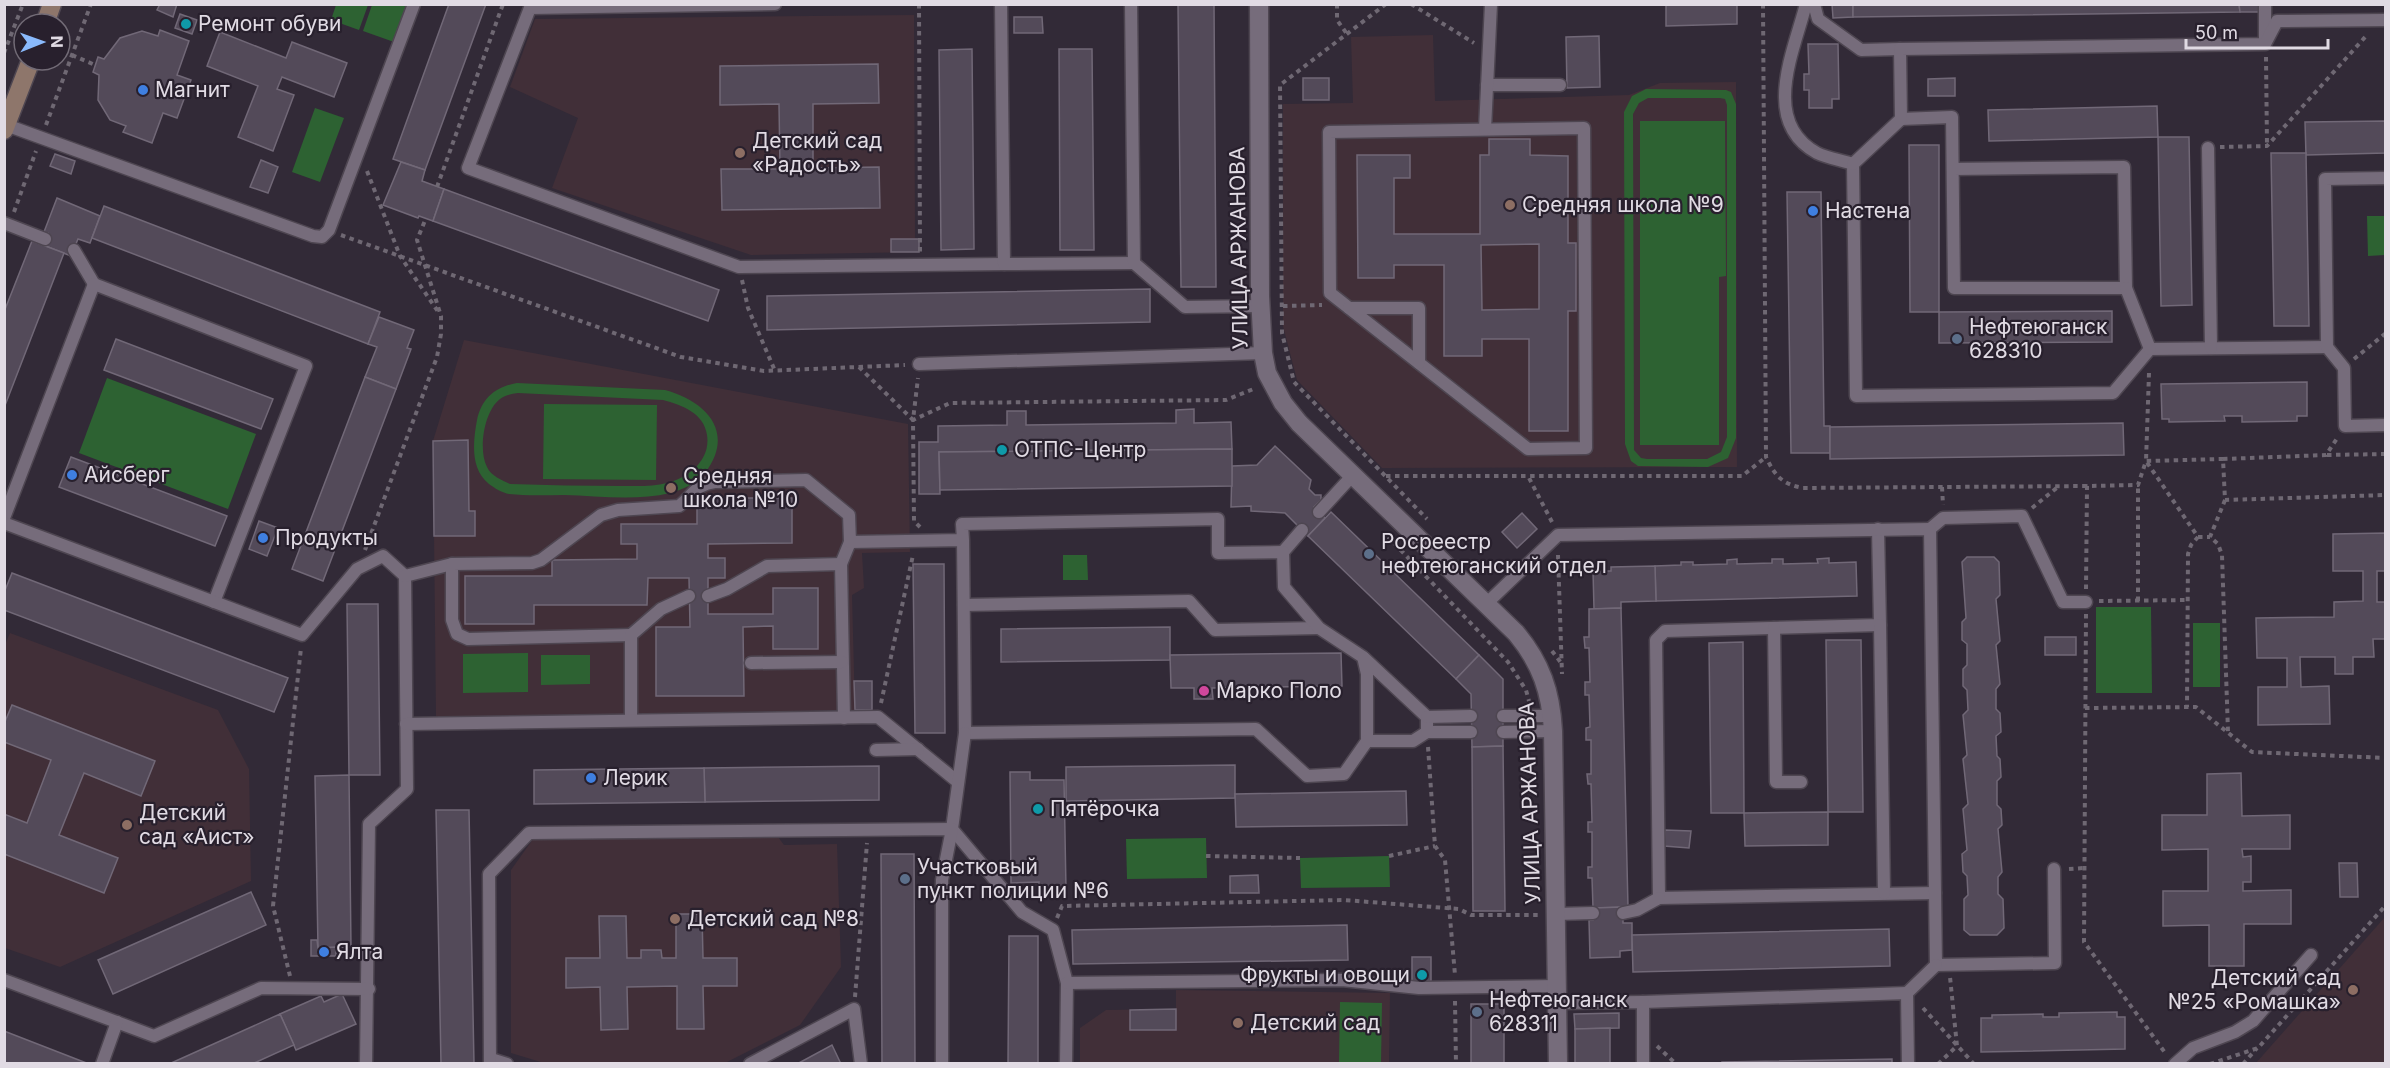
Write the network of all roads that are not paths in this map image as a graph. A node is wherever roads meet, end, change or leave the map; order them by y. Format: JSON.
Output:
{"nodes":[{"id":1,"x":414,"y":4,"type":"edge"},
{"id":2,"x":775,"y":4,"type":"edge"},
{"id":3,"x":1001,"y":4,"type":"edge"},
{"id":4,"x":1131,"y":4,"type":"edge"},
{"id":5,"x":1259,"y":4,"type":"edge"},
{"id":6,"x":1491,"y":4,"type":"edge"},
{"id":7,"x":1806,"y":4,"type":"edge"},
{"id":8,"x":1814,"y":4,"type":"edge"},
{"id":9,"x":2265,"y":4,"type":"edge"},
{"id":10,"x":2383,"y":20,"type":"edge"},
{"id":11,"x":2265,"y":44,"type":"junction"},
{"id":12,"x":1900,"y":49,"type":"junction"},
{"id":13,"x":25,"y":72,"type":"edge"},
{"id":14,"x":1487,"y":85,"type":"junction"},
{"id":15,"x":1560,"y":85,"type":"dead end"},
{"id":16,"x":10,"y":99,"type":"edge"},
{"id":17,"x":1901,"y":118,"type":"junction"},
{"id":18,"x":5,"y":127,"type":"edge"},
{"id":19,"x":1485,"y":129,"type":"junction"},
{"id":20,"x":2208,"y":148,"type":"road end"},
{"id":21,"x":1853,"y":164,"type":"junction"},
{"id":22,"x":1953,"y":169,"type":"junction"},
{"id":23,"x":2385,"y":178,"type":"edge"},
{"id":24,"x":7,"y":224,"type":"edge"},
{"id":25,"x":45,"y":239,"type":"dead end"},
{"id":26,"x":74,"y":250,"type":"dead end"},
{"id":27,"x":1134,"y":263,"type":"junction"},
{"id":28,"x":1004,"y":264,"type":"junction"},
{"id":29,"x":94,"y":285,"type":"junction"},
{"id":30,"x":2126,"y":288,"type":"junction"},
{"id":31,"x":1260,"y":306,"type":"junction"},
{"id":32,"x":1346,"y":306,"type":"junction"},
{"id":33,"x":2327,"y":347,"type":"junction"},
{"id":34,"x":2211,"y":348,"type":"junction"},
{"id":35,"x":2150,"y":349,"type":"junction"},
{"id":36,"x":1263,"y":353,"type":"junction"},
{"id":37,"x":1419,"y":363,"type":"junction"},
{"id":38,"x":920,"y":364,"type":"road end"},
{"id":39,"x":2385,"y":425,"type":"edge"},
{"id":40,"x":1352,"y":476,"type":"junction"},
{"id":41,"x":1319,"y":512,"type":"dead end"},
{"id":42,"x":4,"y":520,"type":"edge"},
{"id":43,"x":1878,"y":529,"type":"junction"},
{"id":44,"x":1930,"y":529,"type":"junction"},
{"id":45,"x":1302,"y":530,"type":"dead end"},
{"id":46,"x":963,"y":540,"type":"junction"},
{"id":47,"x":850,"y":542,"type":"junction"},
{"id":48,"x":1283,"y":552,"type":"junction"},
{"id":49,"x":452,"y":564,"type":"junction"},
{"id":50,"x":842,"y":564,"type":"junction"},
{"id":51,"x":405,"y":576,"type":"junction"},
{"id":52,"x":689,"y":596,"type":"dead end"},
{"id":53,"x":708,"y":596,"type":"dead end"},
{"id":54,"x":214,"y":602,"type":"junction"},
{"id":55,"x":2086,"y":602,"type":"road end"},
{"id":56,"x":1486,"y":604,"type":"junction"},
{"id":57,"x":964,"y":605,"type":"junction"},
{"id":58,"x":1880,"y":625,"type":"junction"},
{"id":59,"x":1319,"y":628,"type":"junction"},
{"id":60,"x":1774,"y":628,"type":"junction"},
{"id":61,"x":631,"y":635,"type":"junction"},
{"id":62,"x":1363,"y":657,"type":"junction"},
{"id":63,"x":843,"y":662,"type":"junction"},
{"id":64,"x":751,"y":663,"type":"dead end"},
{"id":65,"x":1471,"y":716,"type":"dead end"},
{"id":66,"x":1503,"y":716,"type":"dead end"},
{"id":67,"x":1427,"y":717,"type":"junction"},
{"id":68,"x":844,"y":718,"type":"junction"},
{"id":69,"x":632,"y":720,"type":"junction"},
{"id":70,"x":406,"y":724,"type":"junction"},
{"id":71,"x":1552,"y":724,"type":"junction"},
{"id":72,"x":1427,"y":732,"type":"junction"},
{"id":73,"x":1471,"y":732,"type":"dead end"},
{"id":74,"x":1503,"y":732,"type":"dead end"},
{"id":75,"x":965,"y":734,"type":"junction"},
{"id":76,"x":1366,"y":741,"type":"junction"},
{"id":77,"x":918,"y":749,"type":"junction"},
{"id":78,"x":876,"y":750,"type":"dead end"},
{"id":79,"x":958,"y":782,"type":"junction"},
{"id":80,"x":1801,"y":782,"type":"dead end"},
{"id":81,"x":952,"y":829,"type":"junction"},
{"id":82,"x":2054,"y":869,"type":"road end"},
{"id":83,"x":1884,"y":893,"type":"junction"},
{"id":84,"x":1935,"y":893,"type":"junction"},
{"id":85,"x":1659,"y":898,"type":"junction"},
{"id":86,"x":1593,"y":913,"type":"dead end"},
{"id":87,"x":1623,"y":913,"type":"dead end"},
{"id":88,"x":1547,"y":914,"type":"junction"},
{"id":89,"x":2311,"y":955,"type":"dead end"},
{"id":90,"x":1936,"y":965,"type":"junction"},
{"id":91,"x":4,"y":980,"type":"edge"},
{"id":92,"x":1067,"y":983,"type":"junction"},
{"id":93,"x":369,"y":989,"type":"junction"},
{"id":94,"x":1907,"y":993,"type":"junction"},
{"id":95,"x":1557,"y":995,"type":"junction"},
{"id":96,"x":1642,"y":1002,"type":"junction"},
{"id":97,"x":117,"y":1022,"type":"junction"},
{"id":98,"x":491,"y":1061,"type":"edge"},
{"id":99,"x":102,"y":1064,"type":"edge"},
{"id":100,"x":366,"y":1064,"type":"edge"},
{"id":101,"x":507,"y":1064,"type":"edge"},
{"id":102,"x":750,"y":1064,"type":"edge"},
{"id":103,"x":861,"y":1064,"type":"edge"},
{"id":104,"x":942,"y":1064,"type":"edge"},
{"id":105,"x":1066,"y":1064,"type":"edge"},
{"id":106,"x":1558,"y":1064,"type":"edge"},
{"id":107,"x":1643,"y":1064,"type":"edge"},
{"id":108,"x":1908,"y":1064,"type":"edge"},
{"id":109,"x":2174,"y":1064,"type":"edge"}],
"edges":[{"from":1,"to":18,"type":"lane"},
{"from":2,"to":28,"type":"lane"},
{"from":3,"to":28,"type":"lane"},
{"from":4,"to":27,"type":"lane"},
{"from":5,"to":31,"type":"street","name":"УЛИЦА АРЖАНОВА"},
{"from":6,"to":14,"type":"lane"},
{"from":7,"to":21,"type":"lane"},
{"from":8,"to":12,"type":"lane"},
{"from":9,"to":11,"type":"lane"},
{"from":10,"to":11,"type":"lane"},
{"from":11,"to":12,"type":"lane"},
{"from":12,"to":17,"type":"lane"},
{"from":13,"to":16,"type":"main road"},
{"from":14,"to":15,"type":"lane"},
{"from":14,"to":19,"type":"lane"},
{"from":16,"to":18,"type":"main road"},
{"from":17,"to":21,"type":"lane"},
{"from":17,"to":22,"type":"lane"},
{"from":19,"to":32,"type":"lane"},
{"from":19,"to":37,"type":"lane"},
{"from":20,"to":34,"type":"lane"},
{"from":21,"to":35,"type":"lane"},
{"from":22,"to":30,"type":"lane"},
{"from":22,"to":30,"type":"lane"},
{"from":23,"to":33,"type":"lane"},
{"from":24,"to":25,"type":"lane"},
{"from":26,"to":29,"type":"lane"},
{"from":27,"to":28,"type":"lane"},
{"from":27,"to":31,"type":"lane"},
{"from":29,"to":42,"type":"lane"},
{"from":29,"to":54,"type":"lane"},
{"from":30,"to":35,"type":"lane"},
{"from":31,"to":36,"type":"street","name":"УЛИЦА АРЖАНОВА"},
{"from":32,"to":37,"type":"lane"},
{"from":32,"to":37,"type":"lane"},
{"from":33,"to":34,"type":"lane"},
{"from":33,"to":39,"type":"lane"},
{"from":34,"to":35,"type":"lane"},
{"from":36,"to":38,"type":"lane"},
{"from":36,"to":40,"type":"street","name":"УЛИЦА АРЖАНОВА"},
{"from":40,"to":41,"type":"lane"},
{"from":40,"to":56,"type":"street","name":"УЛИЦА АРЖАНОВА"},
{"from":42,"to":54,"type":"lane"},
{"from":43,"to":44,"type":"lane"},
{"from":43,"to":56,"type":"lane"},
{"from":43,"to":58,"type":"lane"},
{"from":44,"to":55,"type":"lane"},
{"from":44,"to":84,"type":"lane"},
{"from":45,"to":48,"type":"lane"},
{"from":46,"to":47,"type":"lane"},
{"from":46,"to":48,"type":"lane"},
{"from":46,"to":57,"type":"lane"},
{"from":47,"to":49,"type":"lane"},
{"from":47,"to":50,"type":"lane"},
{"from":48,"to":59,"type":"lane"},
{"from":49,"to":51,"type":"lane"},
{"from":49,"to":61,"type":"lane"},
{"from":50,"to":53,"type":"lane"},
{"from":50,"to":63,"type":"lane"},
{"from":51,"to":54,"type":"lane"},
{"from":51,"to":70,"type":"lane"},
{"from":52,"to":61,"type":"lane"},
{"from":56,"to":71,"type":"street","name":"УЛИЦА АРЖАНОВА"},
{"from":57,"to":59,"type":"lane"},
{"from":57,"to":75,"type":"lane"},
{"from":58,"to":60,"type":"lane"},
{"from":58,"to":83,"type":"lane"},
{"from":59,"to":62,"type":"lane"},
{"from":60,"to":80,"type":"lane"},
{"from":60,"to":85,"type":"lane"},
{"from":61,"to":69,"type":"lane"},
{"from":62,"to":67,"type":"lane"},
{"from":62,"to":76,"type":"lane"},
{"from":63,"to":64,"type":"lane"},
{"from":63,"to":68,"type":"lane"},
{"from":65,"to":67,"type":"lane"},
{"from":66,"to":71,"type":"lane"},
{"from":67,"to":72,"type":"lane"},
{"from":68,"to":69,"type":"lane"},
{"from":68,"to":77,"type":"lane"},
{"from":69,"to":70,"type":"lane"},
{"from":70,"to":93,"type":"lane"},
{"from":71,"to":74,"type":"lane"},
{"from":71,"to":88,"type":"street","name":"УЛИЦА АРЖАНОВА"},
{"from":72,"to":73,"type":"lane"},
{"from":72,"to":76,"type":"lane"},
{"from":75,"to":76,"type":"lane"},
{"from":75,"to":79,"type":"lane"},
{"from":77,"to":78,"type":"lane"},
{"from":77,"to":79,"type":"lane"},
{"from":79,"to":81,"type":"lane"},
{"from":81,"to":92,"type":"lane"},
{"from":81,"to":98,"type":"lane"},
{"from":81,"to":104,"type":"lane"},
{"from":82,"to":90,"type":"lane"},
{"from":83,"to":84,"type":"lane"},
{"from":83,"to":85,"type":"lane"},
{"from":84,"to":90,"type":"lane"},
{"from":85,"to":87,"type":"lane"},
{"from":86,"to":88,"type":"lane"},
{"from":88,"to":95,"type":"street","name":"УЛИЦА АРЖАНОВА"},
{"from":89,"to":109,"type":"lane"},
{"from":90,"to":94,"type":"lane"},
{"from":91,"to":97,"type":"lane"},
{"from":92,"to":95,"type":"lane"},
{"from":92,"to":105,"type":"lane"},
{"from":93,"to":97,"type":"lane"},
{"from":93,"to":100,"type":"lane"},
{"from":94,"to":96,"type":"lane"},
{"from":94,"to":108,"type":"lane"},
{"from":95,"to":96,"type":"lane"},
{"from":95,"to":106,"type":"street","name":"УЛИЦА АРЖАНОВА"},
{"from":96,"to":107,"type":"lane"},
{"from":97,"to":99,"type":"lane"},
{"from":98,"to":101,"type":"lane"},
{"from":102,"to":103,"type":"lane"}]}
